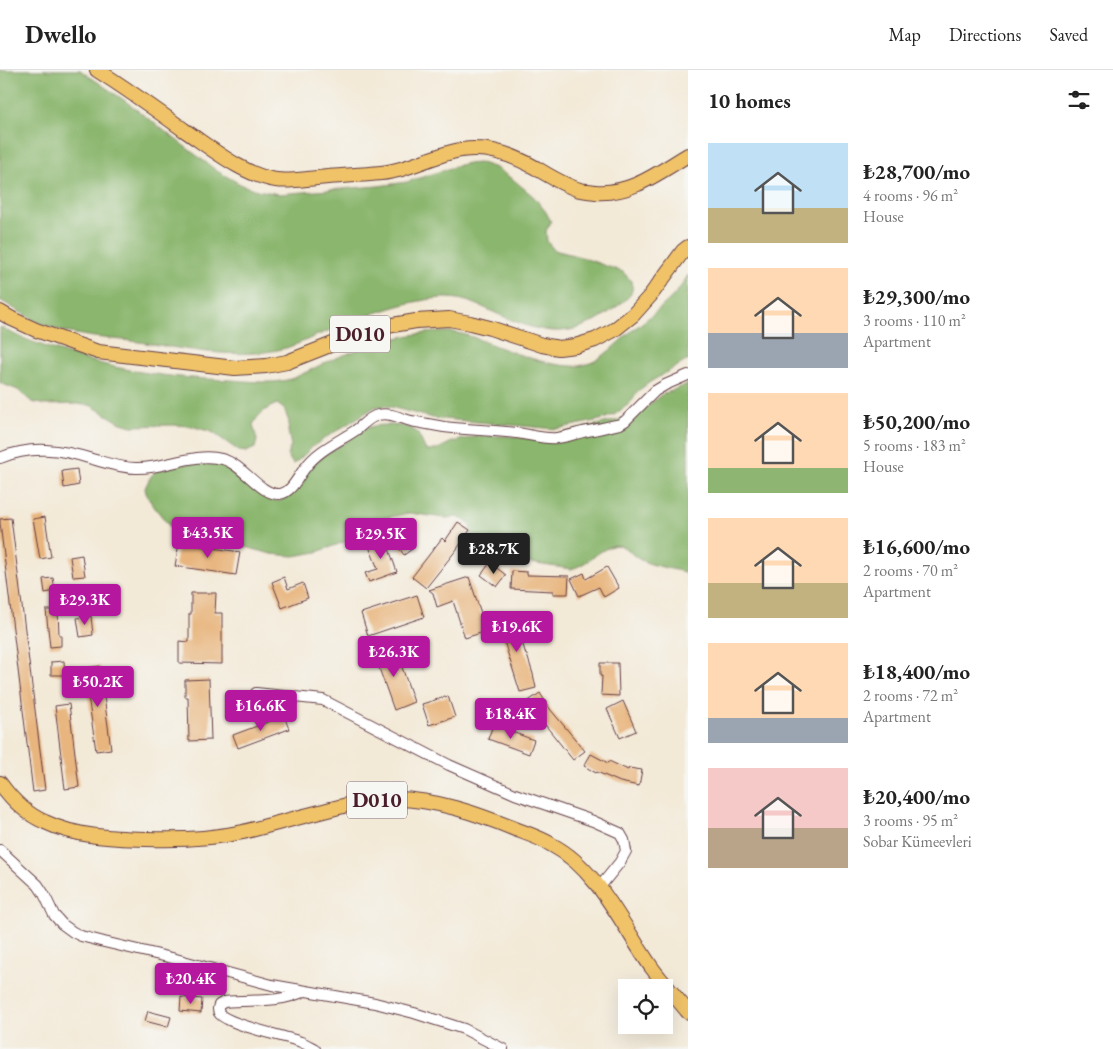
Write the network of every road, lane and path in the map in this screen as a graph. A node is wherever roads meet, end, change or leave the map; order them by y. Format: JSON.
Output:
{"nodes":[{"id":1,"x":97,"y":70,"type":"edge"},
{"id":2,"x":688,"y":155,"type":"edge"},
{"id":3,"x":688,"y":247,"type":"edge"},
{"id":4,"x":0,"y":312,"type":"edge"},
{"id":5,"x":688,"y":375,"type":"edge"},
{"id":6,"x":0,"y":458,"type":"edge"},
{"id":7,"x":256,"y":693,"type":"dead end"},
{"id":8,"x":0,"y":783,"type":"edge"},
{"id":9,"x":0,"y":850,"type":"edge"},
{"id":10,"x":599,"y":888,"type":"junction"},
{"id":11,"x":306,"y":992,"type":"junction"},
{"id":12,"x":688,"y":1012,"type":"edge"},
{"id":13,"x":315,"y":1049,"type":"edge"},
{"id":14,"x":503,"y":1049,"type":"edge"}],
"edges":[{"from":1,"to":2,"type":"main road"},
{"from":3,"to":4,"type":"main road","number":"D010"},
{"from":5,"to":6,"type":"street"},
{"from":7,"to":10,"type":"street"},
{"from":8,"to":10,"type":"main road","number":"D010"},
{"from":9,"to":11,"type":"street"},
{"from":10,"to":12,"type":"main road","number":"D010"},
{"from":11,"to":13,"type":"street"},
{"from":11,"to":14,"type":"street"}]}
